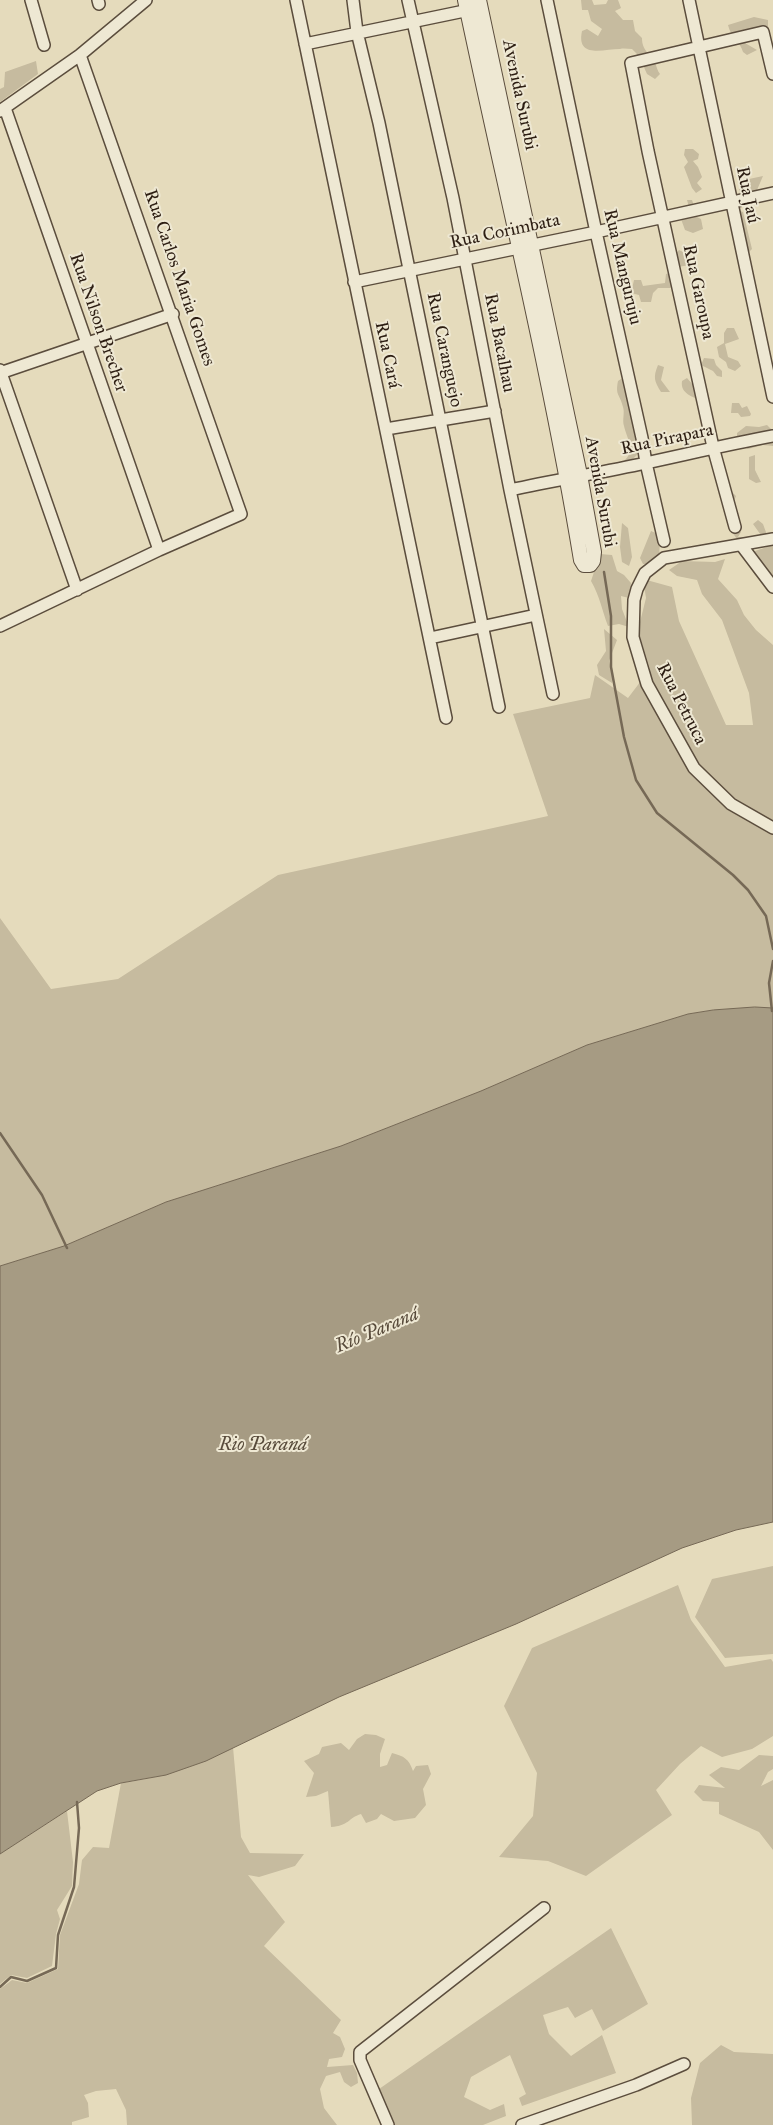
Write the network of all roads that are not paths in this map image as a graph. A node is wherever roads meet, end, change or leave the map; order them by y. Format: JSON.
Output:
{"nodes":[{"id":1,"x":31,"y":0,"type":"edge"},
{"id":2,"x":146,"y":0,"type":"edge"},
{"id":3,"x":296,"y":0,"type":"edge"},
{"id":4,"x":353,"y":0,"type":"edge"},
{"id":5,"x":408,"y":0,"type":"edge"},
{"id":6,"x":547,"y":0,"type":"edge"},
{"id":7,"x":690,"y":0,"type":"edge"},
{"id":8,"x":480,"y":4,"type":"edge"},
{"id":9,"x":466,"y":6,"type":"edge"},
{"id":10,"x":413,"y":21,"type":"junction"},
{"id":11,"x":357,"y":32,"type":"junction"},
{"id":12,"x":305,"y":44,"type":"junction"},
{"id":13,"x":44,"y":46,"type":"dead end"},
{"id":14,"x":699,"y":48,"type":"junction"},
{"id":15,"x":80,"y":55,"type":"junction"},
{"id":16,"x":773,"y":74,"type":"edge"},
{"id":17,"x":3,"y":109,"type":"edge"},
{"id":18,"x":773,"y":193,"type":"edge"},
{"id":19,"x":731,"y":202,"type":"junction"},
{"id":20,"x":664,"y":217,"type":"junction"},
{"id":21,"x":596,"y":232,"type":"junction"},
{"id":22,"x":524,"y":246,"type":"junction"},
{"id":23,"x":464,"y":258,"type":"junction"},
{"id":24,"x":409,"y":271,"type":"junction"},
{"id":25,"x":354,"y":282,"type":"junction"},
{"id":26,"x":173,"y":314,"type":"junction"},
{"id":27,"x":87,"y":344,"type":"junction"},
{"id":28,"x":0,"y":372,"type":"edge"},
{"id":29,"x":773,"y":397,"type":"edge"},
{"id":30,"x":495,"y":410,"type":"junction"},
{"id":31,"x":440,"y":419,"type":"junction"},
{"id":32,"x":386,"y":429,"type":"junction"},
{"id":33,"x":773,"y":436,"type":"edge"},
{"id":34,"x":713,"y":447,"type":"junction"},
{"id":35,"x":646,"y":463,"type":"junction"},
{"id":36,"x":574,"y":476,"type":"junction"},
{"id":37,"x":510,"y":490,"type":"junction"},
{"id":38,"x":734,"y":527,"type":"dead end"},
{"id":39,"x":773,"y":539,"type":"edge"},
{"id":40,"x":664,"y":541,"type":"dead end"},
{"id":41,"x":742,"y":546,"type":"junction"},
{"id":42,"x":159,"y":550,"type":"junction"},
{"id":43,"x":773,"y":587,"type":"edge"},
{"id":44,"x":76,"y":590,"type":"junction"},
{"id":45,"x":536,"y":615,"type":"junction"},
{"id":46,"x":0,"y":626,"type":"edge"},
{"id":47,"x":482,"y":627,"type":"junction"},
{"id":48,"x":430,"y":638,"type":"junction"},
{"id":49,"x":553,"y":694,"type":"dead end"},
{"id":50,"x":499,"y":707,"type":"dead end"},
{"id":51,"x":446,"y":718,"type":"dead end"},
{"id":52,"x":773,"y":828,"type":"edge"},
{"id":53,"x":544,"y":1908,"type":"dead end"},
{"id":54,"x":684,"y":2064,"type":"dead end"},
{"id":55,"x":541,"y":2122,"type":"edge"},
{"id":56,"x":388,"y":2125,"type":"edge"},
{"id":57,"x":522,"y":2125,"type":"edge"}],
"edges":[{"from":1,"to":13,"type":"street"},
{"from":2,"to":15,"type":"street"},
{"from":3,"to":12,"type":"street","name":"Rua Cará"},
{"from":4,"to":11,"type":"street","name":"Rua Caranguejo"},
{"from":5,"to":10,"type":"street","name":"Rua Bacalhau"},
{"from":6,"to":21,"type":"street","name":"Rua Manguruju"},
{"from":7,"to":14,"type":"street","name":"Rua Jaú"},
{"from":8,"to":9,"type":"street"},
{"from":8,"to":22,"type":"street","name":"Avenida Surubi"},
{"from":9,"to":10,"type":"street"},
{"from":9,"to":22,"type":"street","name":"Avenida Surubi"},
{"from":10,"to":11,"type":"street"},
{"from":10,"to":23,"type":"street","name":"Rua Bacalhau"},
{"from":11,"to":12,"type":"street"},
{"from":11,"to":24,"type":"street","name":"Rua Caranguejo"},
{"from":12,"to":25,"type":"street","name":"Rua Cará"},
{"from":14,"to":16,"type":"street"},
{"from":14,"to":19,"type":"street","name":"Rua Jaú"},
{"from":14,"to":20,"type":"street","name":"Rua Garoupa"},
{"from":15,"to":17,"type":"street"},
{"from":15,"to":26,"type":"street","name":"Rua Carlos Maria Gomes"},
{"from":17,"to":27,"type":"street","name":"Rua Nilson Brecher"},
{"from":18,"to":19,"type":"street","name":"Rua Corimbata"},
{"from":19,"to":20,"type":"street","name":"Rua Corimbata"},
{"from":19,"to":29,"type":"street","name":"Rua Jaú"},
{"from":20,"to":21,"type":"street","name":"Rua Corimbata"},
{"from":20,"to":34,"type":"street","name":"Rua Garoupa"},
{"from":21,"to":22,"type":"street","name":"Rua Corimbata"},
{"from":21,"to":35,"type":"street","name":"Rua Manguruju"},
{"from":22,"to":23,"type":"street","name":"Rua Corimbata"},
{"from":22,"to":36,"type":"street","name":"Avenida Surubi"},
{"from":23,"to":24,"type":"street","name":"Rua Corimbata"},
{"from":23,"to":30,"type":"street","name":"Rua Bacalhau"},
{"from":24,"to":25,"type":"street","name":"Rua Corimbata"},
{"from":24,"to":31,"type":"street","name":"Rua Caranguejo"},
{"from":25,"to":32,"type":"street","name":"Rua Cará"},
{"from":26,"to":27,"type":"street"},
{"from":26,"to":42,"type":"street","name":"Rua Carlos Maria Gomes"},
{"from":27,"to":28,"type":"street"},
{"from":27,"to":42,"type":"street","name":"Rua Nilson Brecher"},
{"from":28,"to":44,"type":"street"},
{"from":30,"to":31,"type":"street"},
{"from":30,"to":37,"type":"street","name":"Rua Bacalhau"},
{"from":31,"to":32,"type":"street"},
{"from":31,"to":47,"type":"street","name":"Rua Caranguejo"},
{"from":32,"to":48,"type":"street","name":"Rua Cará"},
{"from":33,"to":34,"type":"street","name":"Rua Pirapara"},
{"from":34,"to":35,"type":"street","name":"Rua Pirapara"},
{"from":34,"to":38,"type":"street","name":"Rua Garoupa"},
{"from":35,"to":36,"type":"street","name":"Rua Pirapara"},
{"from":35,"to":40,"type":"street","name":"Rua Manguruju"},
{"from":36,"to":36,"type":"street","name":"Avenida Surubi"},
{"from":36,"to":37,"type":"street","name":"Rua Pirapara"},
{"from":37,"to":45,"type":"street","name":"Rua Bacalhau"},
{"from":39,"to":41,"type":"street","name":"Rua Petruca"},
{"from":41,"to":43,"type":"street"},
{"from":41,"to":52,"type":"street","name":"Rua Petruca"},
{"from":42,"to":44,"type":"street"},
{"from":44,"to":46,"type":"street"},
{"from":45,"to":47,"type":"street"},
{"from":45,"to":49,"type":"street","name":"Rua Bacalhau"},
{"from":47,"to":48,"type":"street"},
{"from":47,"to":50,"type":"street","name":"Rua Caranguejo"},
{"from":48,"to":51,"type":"street","name":"Rua Cará"},
{"from":53,"to":56,"type":"street"},
{"from":54,"to":55,"type":"street"},
{"from":55,"to":57,"type":"street"}]}
